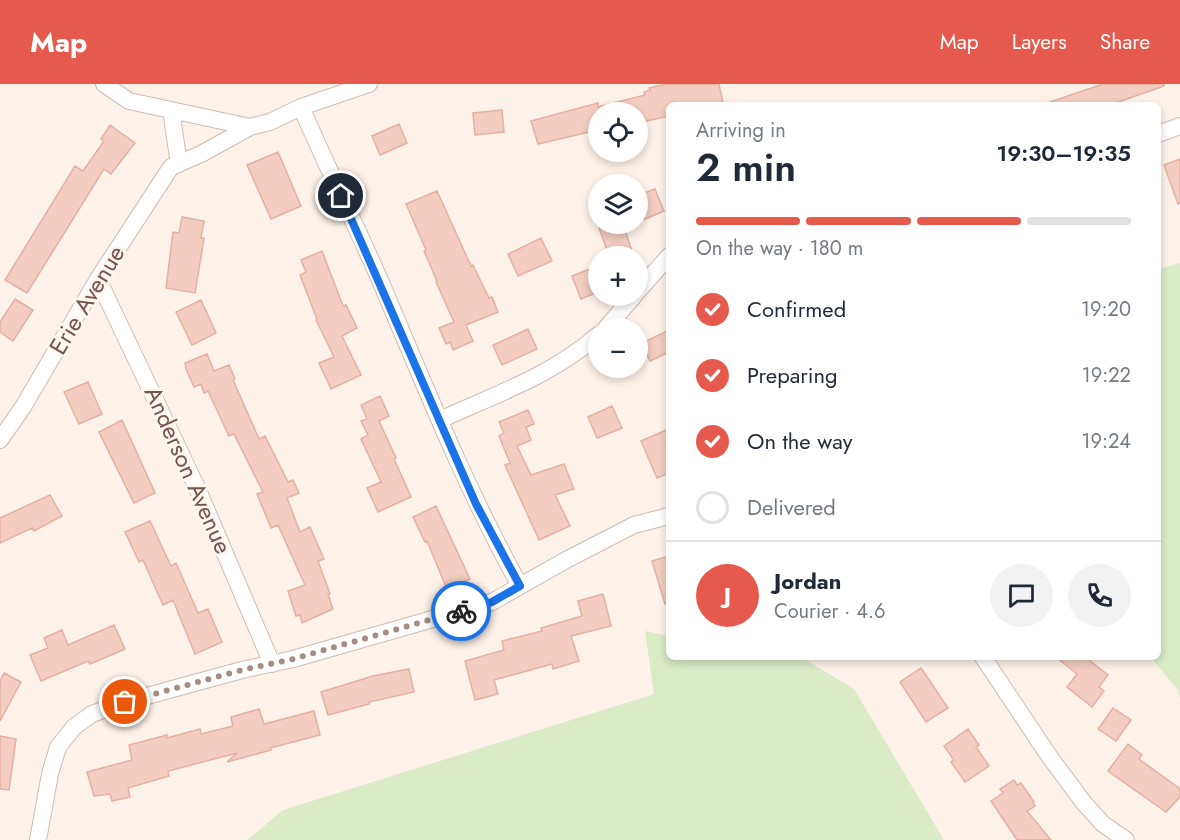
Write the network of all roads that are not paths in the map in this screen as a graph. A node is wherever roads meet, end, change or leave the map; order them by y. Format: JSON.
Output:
{"nodes":[{"id":1,"x":104,"y":84,"type":"edge"},
{"id":2,"x":369,"y":84,"type":"edge"},
{"id":3,"x":301,"y":107,"type":"junction"},
{"id":4,"x":171,"y":111,"type":"junction"},
{"id":5,"x":1180,"y":126,"type":"edge"},
{"id":6,"x":250,"y":128,"type":"junction"},
{"id":7,"x":1161,"y":133,"type":"edge"},
{"id":8,"x":178,"y":164,"type":"junction"},
{"id":9,"x":666,"y":259,"type":"edge"},
{"id":10,"x":98,"y":279,"type":"junction"},
{"id":11,"x":648,"y":280,"type":"edge"},
{"id":12,"x":625,"y":306,"type":"edge"},
{"id":13,"x":615,"y":318,"type":"edge"},
{"id":14,"x":588,"y":344,"type":"edge"},
{"id":15,"x":440,"y":420,"type":"junction"},
{"id":16,"x":0,"y":440,"type":"edge"},
{"id":17,"x":666,"y":517,"type":"edge"},
{"id":18,"x":520,"y":586,"type":"junction"},
{"id":19,"x":985,"y":660,"type":"edge"},
{"id":20,"x":272,"y":664,"type":"junction"},
{"id":21,"x":38,"y":840,"type":"edge"},
{"id":22,"x":1126,"y":840,"type":"edge"}],
"edges":[{"from":1,"to":4,"type":"street"},
{"from":2,"to":3,"type":"street","name":"Erie Avenue"},
{"from":3,"to":6,"type":"street","name":"Erie Avenue"},
{"from":3,"to":15,"type":"street"},
{"from":4,"to":6,"type":"street"},
{"from":4,"to":8,"type":"street"},
{"from":5,"to":7,"type":"street"},
{"from":6,"to":8,"type":"street","name":"Erie Avenue"},
{"from":8,"to":10,"type":"street","name":"Erie Avenue"},
{"from":9,"to":11,"type":"street"},
{"from":10,"to":16,"type":"street","name":"Erie Avenue"},
{"from":10,"to":20,"type":"street","name":"Anderson Avenue"},
{"from":12,"to":13,"type":"street"},
{"from":14,"to":15,"type":"street"},
{"from":15,"to":18,"type":"street"},
{"from":17,"to":18,"type":"street"},
{"from":18,"to":20,"type":"street"},
{"from":19,"to":22,"type":"street"},
{"from":20,"to":21,"type":"street"}]}
